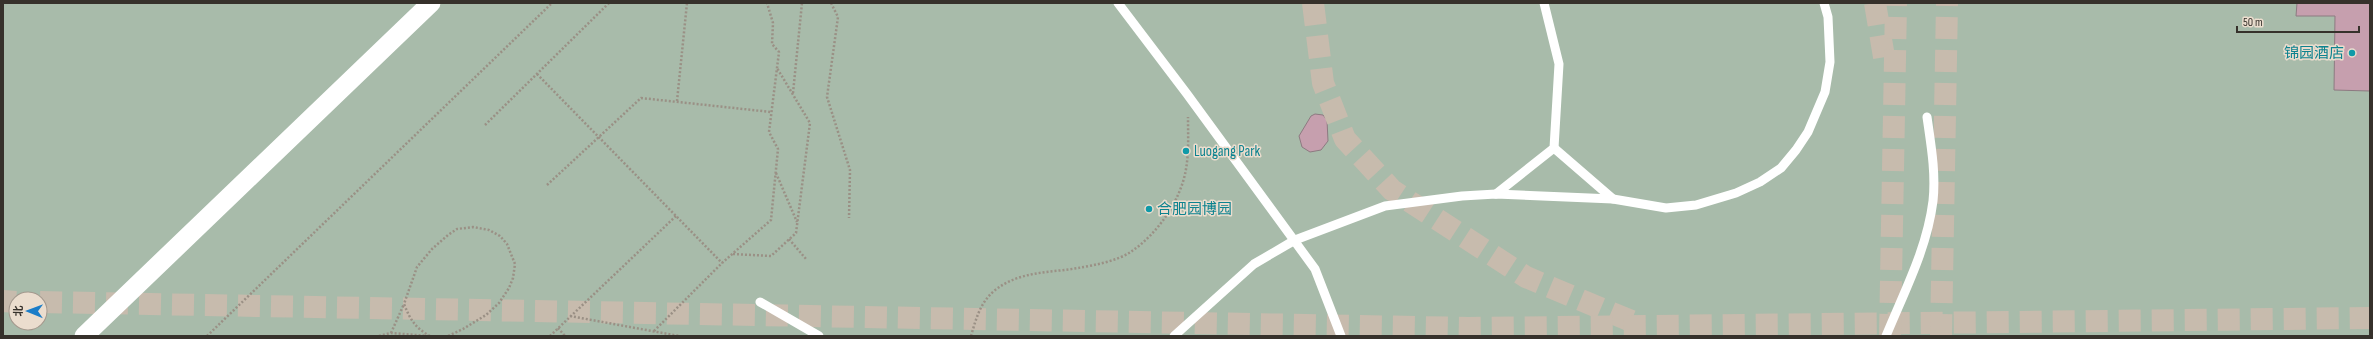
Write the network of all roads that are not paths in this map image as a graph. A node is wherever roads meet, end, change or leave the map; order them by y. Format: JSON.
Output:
{"nodes":[{"id":1,"x":432,"y":3,"type":"edge"},
{"id":2,"x":1118,"y":3,"type":"edge"},
{"id":3,"x":1544,"y":3,"type":"edge"},
{"id":4,"x":1824,"y":3,"type":"edge"},
{"id":5,"x":1927,"y":117,"type":"dead end"},
{"id":6,"x":1554,"y":148,"type":"junction"},
{"id":7,"x":1496,"y":194,"type":"junction"},
{"id":8,"x":1613,"y":199,"type":"junction"},
{"id":9,"x":1295,"y":240,"type":"junction"},
{"id":10,"x":760,"y":302,"type":"dead end"},
{"id":11,"x":84,"y":336,"type":"edge"},
{"id":12,"x":819,"y":336,"type":"edge"},
{"id":13,"x":1174,"y":336,"type":"edge"},
{"id":14,"x":1342,"y":336,"type":"edge"},
{"id":15,"x":1886,"y":336,"type":"edge"}],
"edges":[{"from":1,"to":11,"type":"street"},
{"from":2,"to":9,"type":"lane"},
{"from":3,"to":6,"type":"lane"},
{"from":4,"to":8,"type":"lane"},
{"from":5,"to":15,"type":"lane"},
{"from":6,"to":7,"type":"lane"},
{"from":6,"to":8,"type":"lane"},
{"from":7,"to":8,"type":"lane"},
{"from":7,"to":9,"type":"lane"},
{"from":9,"to":13,"type":"lane"},
{"from":9,"to":14,"type":"lane"},
{"from":10,"to":12,"type":"lane"}]}
